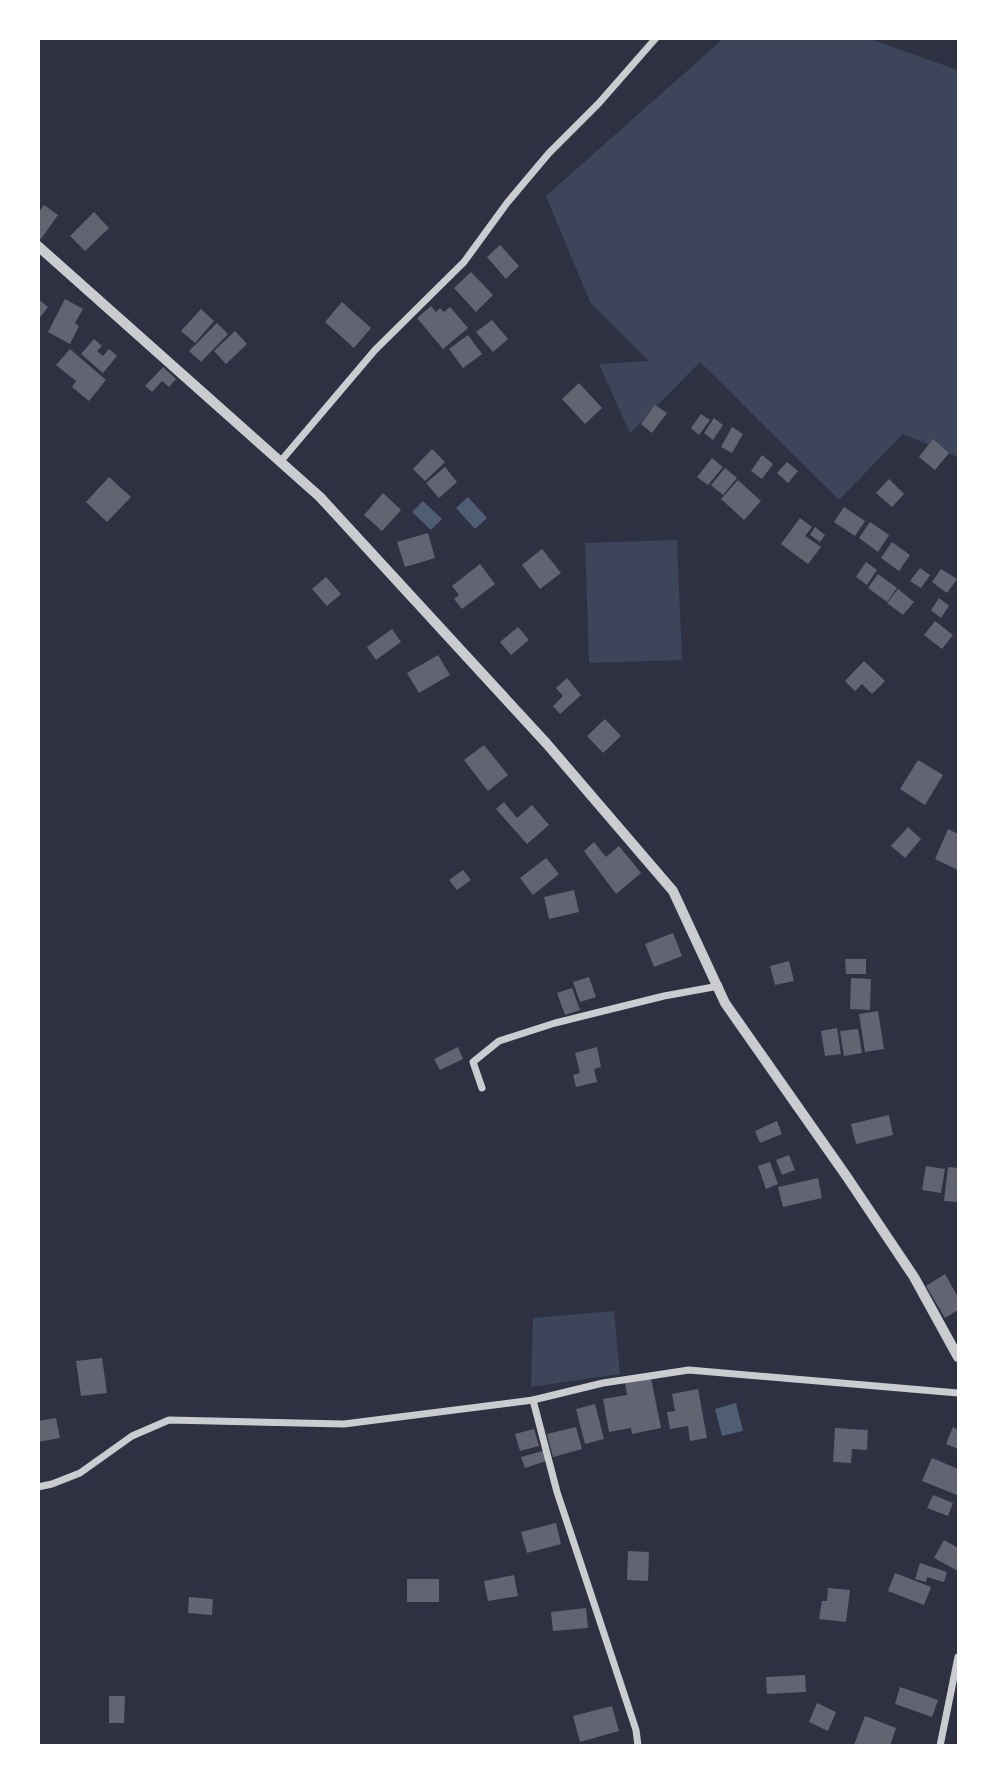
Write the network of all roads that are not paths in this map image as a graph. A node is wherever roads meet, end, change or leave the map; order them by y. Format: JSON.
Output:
{"nodes":[{"id":1,"x":656,"y":38,"type":"edge"},
{"id":2,"x":38,"y":246,"type":"edge"},
{"id":3,"x":280,"y":462,"type":"junction"},
{"id":4,"x":719,"y":986,"type":"junction"},
{"id":5,"x":482,"y":1088,"type":"dead end"},
{"id":6,"x":958,"y":1357,"type":"edge"},
{"id":7,"x":958,"y":1393,"type":"edge"},
{"id":8,"x":533,"y":1400,"type":"junction"},
{"id":9,"x":38,"y":1487,"type":"edge"},
{"id":10,"x":958,"y":1657,"type":"edge"},
{"id":11,"x":638,"y":1745,"type":"edge"},
{"id":12,"x":940,"y":1745,"type":"edge"}],
"edges":[{"from":1,"to":3,"type":"street"},
{"from":2,"to":3,"type":"street"},
{"from":3,"to":4,"type":"street"},
{"from":4,"to":5,"type":"street"},
{"from":4,"to":6,"type":"street"},
{"from":7,"to":8,"type":"street"},
{"from":8,"to":9,"type":"street"},
{"from":8,"to":11,"type":"street"},
{"from":10,"to":12,"type":"street"}]}
